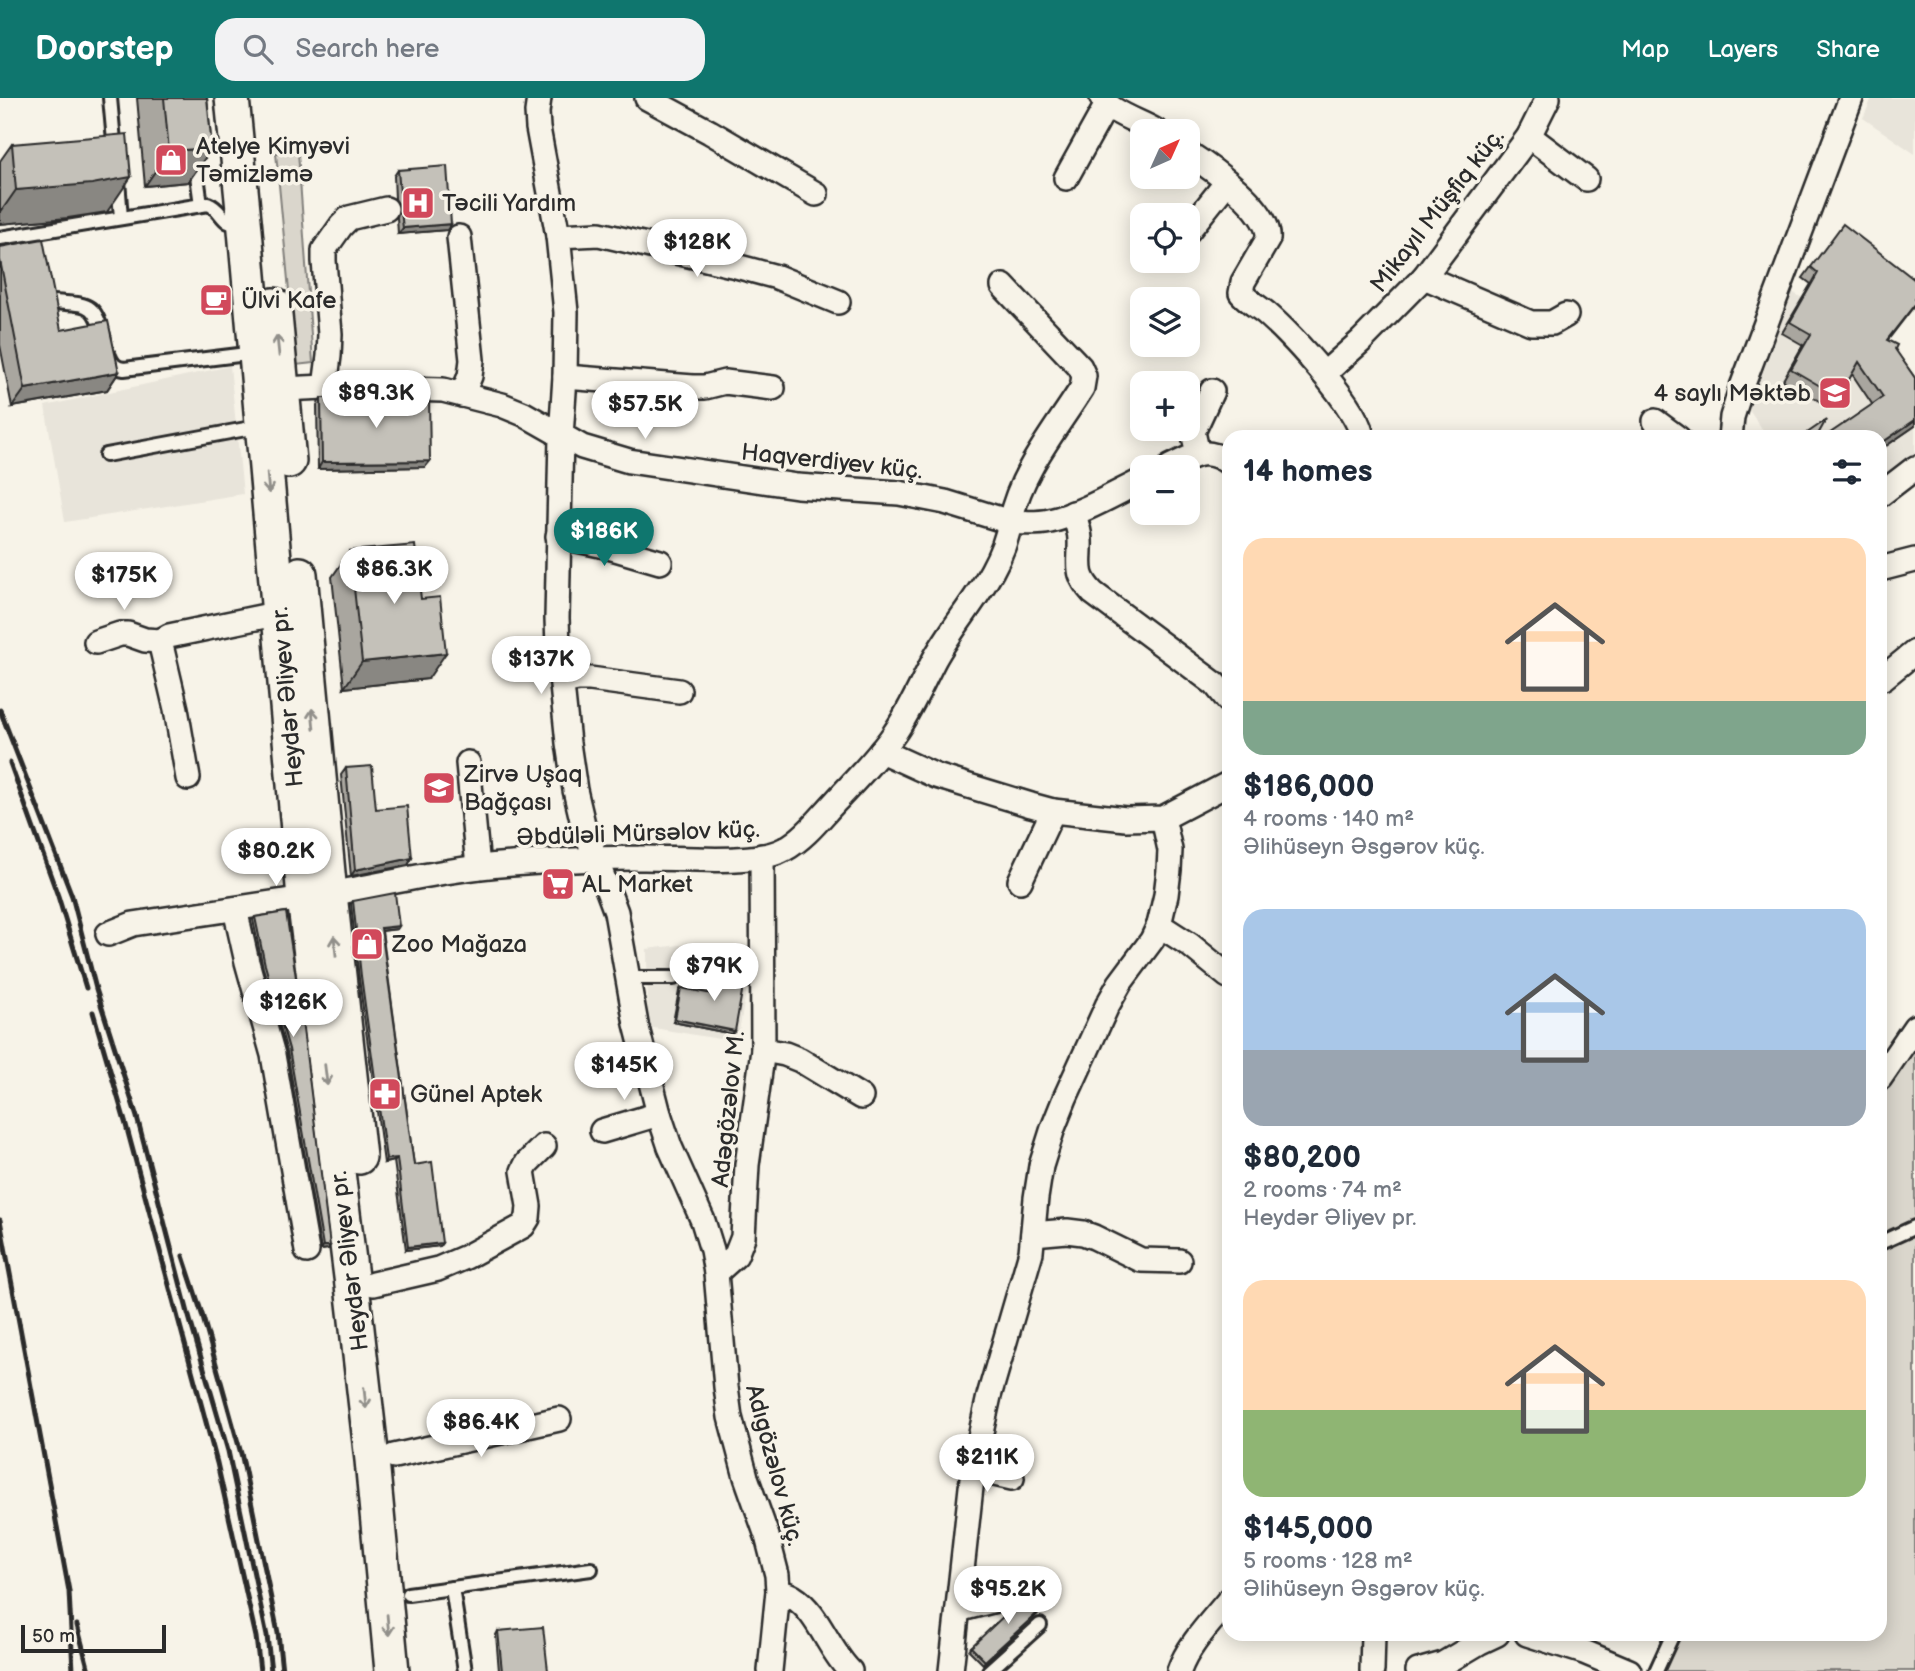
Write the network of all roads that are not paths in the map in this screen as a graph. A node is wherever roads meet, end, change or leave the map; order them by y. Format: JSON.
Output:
{"nodes":[{"id":1,"x":110,"y":98,"type":"edge"},
{"id":2,"x":232,"y":98,"type":"edge"},
{"id":3,"x":254,"y":98,"type":"edge"},
{"id":4,"x":539,"y":98,"type":"edge"},
{"id":5,"x":647,"y":98,"type":"edge"},
{"id":6,"x":1548,"y":98,"type":"edge"},
{"id":7,"x":1851,"y":98,"type":"edge"},
{"id":8,"x":1104,"y":102,"type":"edge"},
{"id":9,"x":1134,"y":119,"type":"edge"},
{"id":10,"x":1529,"y":136,"type":"junction"},
{"id":11,"x":194,"y":151,"type":"edge"},
{"id":12,"x":1200,"y":162,"type":"edge"},
{"id":13,"x":1066,"y":178,"type":"dead end"},
{"id":14,"x":1586,"y":179,"type":"dead end"},
{"id":15,"x":1227,"y":182,"type":"junction"},
{"id":16,"x":816,"y":194,"type":"dead end"},
{"id":17,"x":201,"y":205,"type":"junction"},
{"id":18,"x":386,"y":209,"type":"dead end"},
{"id":19,"x":1200,"y":216,"type":"edge"},
{"id":20,"x":121,"y":218,"type":"junction"},
{"id":21,"x":244,"y":222,"type":"junction"},
{"id":22,"x":558,"y":236,"type":"junction"},
{"id":23,"x":459,"y":237,"type":"dead end"},
{"id":24,"x":0,"y":238,"type":"edge"},
{"id":25,"x":1424,"y":277,"type":"junction"},
{"id":26,"x":1003,"y":286,"type":"dead end"},
{"id":27,"x":53,"y":302,"type":"edge"},
{"id":28,"x":838,"y":302,"type":"dead end"},
{"id":29,"x":1566,"y":315,"type":"dead end"},
{"id":30,"x":256,"y":353,"type":"junction"},
{"id":31,"x":1324,"y":374,"type":"junction"},
{"id":32,"x":565,"y":377,"type":"junction"},
{"id":33,"x":325,"y":387,"type":"junction"},
{"id":34,"x":773,"y":388,"type":"dead end"},
{"id":35,"x":271,"y":390,"type":"junction"},
{"id":36,"x":1212,"y":391,"type":"dead end"},
{"id":37,"x":463,"y":395,"type":"junction"},
{"id":38,"x":1655,"y":421,"type":"dead end"},
{"id":39,"x":263,"y":426,"type":"junction"},
{"id":40,"x":1360,"y":430,"type":"edge"},
{"id":41,"x":1667,"y":430,"type":"edge"},
{"id":42,"x":1731,"y":430,"type":"edge"},
{"id":43,"x":561,"y":436,"type":"junction"},
{"id":44,"x":1198,"y":454,"type":"joint"},
{"id":45,"x":106,"y":455,"type":"dead end"},
{"id":46,"x":1222,"y":459,"type":"edge"},
{"id":47,"x":1915,"y":468,"type":"edge"},
{"id":48,"x":1130,"y":486,"type":"edge"},
{"id":49,"x":1887,"y":490,"type":"edge"},
{"id":50,"x":1073,"y":513,"type":"junction"},
{"id":51,"x":1010,"y":523,"type":"junction"},
{"id":52,"x":558,"y":536,"type":"junction"},
{"id":53,"x":660,"y":562,"type":"dead end"},
{"id":54,"x":1913,"y":565,"type":"edge"},
{"id":55,"x":1887,"y":568,"type":"edge"},
{"id":56,"x":280,"y":613,"type":"junction"},
{"id":57,"x":160,"y":641,"type":"junction"},
{"id":58,"x":96,"y":642,"type":"dead end"},
{"id":59,"x":1915,"y":652,"type":"edge"},
{"id":60,"x":1887,"y":675,"type":"edge"},
{"id":61,"x":562,"y":682,"type":"junction"},
{"id":62,"x":679,"y":691,"type":"dead end"},
{"id":63,"x":1222,"y":693,"type":"edge"},
{"id":64,"x":881,"y":751,"type":"junction"},
{"id":65,"x":468,"y":763,"type":"dead end"},
{"id":66,"x":188,"y":778,"type":"dead end"},
{"id":67,"x":1222,"y":787,"type":"edge"},
{"id":68,"x":1053,"y":811,"type":"junction"},
{"id":69,"x":1163,"y":818,"type":"junction"},
{"id":70,"x":762,"y":856,"type":"junction"},
{"id":71,"x":595,"y":859,"type":"junction"},
{"id":72,"x":478,"y":867,"type":"junction"},
{"id":73,"x":1020,"y":881,"type":"dead end"},
{"id":74,"x":317,"y":896,"type":"junction"},
{"id":75,"x":235,"y":909,"type":"junction"},
{"id":76,"x":1159,"y":925,"type":"junction"},
{"id":77,"x":108,"y":934,"type":"dead end"},
{"id":78,"x":1222,"y":971,"type":"edge"},
{"id":79,"x":628,"y":978,"type":"junction"},
{"id":80,"x":674,"y":978,"type":"dead end"},
{"id":81,"x":1915,"y":1027,"type":"edge"},
{"id":82,"x":763,"y":1050,"type":"junction"},
{"id":83,"x":1887,"y":1067,"type":"edge"},
{"id":84,"x":861,"y":1097,"type":"dead end"},
{"id":85,"x":659,"y":1114,"type":"junction"},
{"id":86,"x":602,"y":1131,"type":"dead end"},
{"id":87,"x":544,"y":1146,"type":"dead end"},
{"id":88,"x":1915,"y":1227,"type":"edge"},
{"id":89,"x":1033,"y":1234,"type":"junction"},
{"id":90,"x":1887,"y":1240,"type":"edge"},
{"id":91,"x":307,"y":1251,"type":"dead end"},
{"id":92,"x":1179,"y":1261,"type":"dead end"},
{"id":93,"x":716,"y":1273,"type":"junction"},
{"id":94,"x":373,"y":1284,"type":"junction"},
{"id":95,"x":559,"y":1419,"type":"dead end"},
{"id":96,"x":394,"y":1456,"type":"junction"},
{"id":97,"x":973,"y":1469,"type":"junction"},
{"id":98,"x":1012,"y":1478,"type":"dead end"},
{"id":99,"x":591,"y":1569,"type":"dead end"},
{"id":100,"x":452,"y":1588,"type":"junction"},
{"id":101,"x":778,"y":1591,"type":"junction"},
{"id":102,"x":408,"y":1594,"type":"junction"},
{"id":103,"x":1000,"y":1599,"type":"dead end"},
{"id":104,"x":1222,"y":1608,"type":"edge"},
{"id":105,"x":958,"y":1610,"type":"junction"},
{"id":106,"x":1040,"y":1625,"type":"dead end"},
{"id":107,"x":1373,"y":1641,"type":"edge"},
{"id":108,"x":1482,"y":1641,"type":"edge"},
{"id":109,"x":1570,"y":1641,"type":"edge"},
{"id":110,"x":1670,"y":1641,"type":"edge"},
{"id":111,"x":1588,"y":1644,"type":"edge"},
{"id":112,"x":1446,"y":1668,"type":"edge"},
{"id":113,"x":392,"y":1671,"type":"edge"},
{"id":114,"x":415,"y":1671,"type":"edge"},
{"id":115,"x":465,"y":1671,"type":"edge"},
{"id":116,"x":770,"y":1671,"type":"edge"},
{"id":117,"x":850,"y":1671,"type":"edge"},
{"id":118,"x":951,"y":1671,"type":"edge"},
{"id":119,"x":989,"y":1671,"type":"edge"},
{"id":120,"x":1179,"y":1671,"type":"edge"},
{"id":121,"x":1372,"y":1671,"type":"edge"},
{"id":122,"x":1418,"y":1671,"type":"edge"},
{"id":123,"x":1629,"y":1671,"type":"edge"},
{"id":124,"x":1656,"y":1671,"type":"edge"}],
"edges":[{"from":1,"to":20,"type":"lane"},
{"from":2,"to":21,"type":"main road","name":"Heydər Əliyev pr."},
{"from":35,"to":3,"type":"main road","name":"Heydər Əliyev pr.","one_way":true},
{"from":4,"to":22,"type":"street","name":"Adıgözəlov küç."},
{"from":5,"to":16,"type":"street"},
{"from":6,"to":10,"type":"street","name":"Mikayıl Müşfiq küç."},
{"from":7,"to":42,"type":"street"},
{"from":8,"to":9,"type":"street"},
{"from":8,"to":13,"type":"street"},
{"from":10,"to":14,"type":"street"},
{"from":10,"to":25,"type":"street","name":"Mikayıl Müşfiq küç."},
{"from":11,"to":17,"type":"lane"},
{"from":12,"to":15,"type":"street"},
{"from":15,"to":19,"type":"street"},
{"from":15,"to":31,"type":"street"},
{"from":17,"to":20,"type":"lane"},
{"from":17,"to":21,"type":"lane"},
{"from":18,"to":33,"type":"street"},
{"from":20,"to":24,"type":"lane"},
{"from":21,"to":30,"type":"main road","name":"Heydər Əliyev pr."},
{"from":22,"to":28,"type":"street"},
{"from":22,"to":32,"type":"street","name":"Adıgözəlov küç."},
{"from":23,"to":37,"type":"street"},
{"from":25,"to":29,"type":"street"},
{"from":25,"to":31,"type":"street","name":"Mikayıl Müşfiq küç."},
{"from":26,"to":51,"type":"street","name":"Əbdüləli Mürsəlov küç."},
{"from":27,"to":30,"type":"lane"},
{"from":30,"to":35,"type":"main road","name":"Heydər Əliyev pr."},
{"from":31,"to":40,"type":"street"},
{"from":32,"to":34,"type":"street"},
{"from":32,"to":43,"type":"street","name":"Adıgözəlov küç."},
{"from":33,"to":35,"type":"street","name":"Haqverdiyev küç."},
{"from":33,"to":37,"type":"street","name":"Haqverdiyev küç."},
{"from":35,"to":39,"type":"main road","name":"Heydər Əliyev pr."},
{"from":74,"to":35,"type":"main road","name":"Heydər Əliyev pr.","one_way":true},
{"from":36,"to":44,"type":"street"},
{"from":37,"to":43,"type":"street","name":"Haqverdiyev küç."},
{"from":38,"to":41,"type":"street"},
{"from":39,"to":45,"type":"lane"},
{"from":39,"to":56,"type":"main road","name":"Heydər Əliyev pr.","one_way":true},
{"from":43,"to":51,"type":"street","name":"Haqverdiyev küç."},
{"from":43,"to":52,"type":"street","name":"Adıgözəlov küç."},
{"from":44,"to":46,"type":"street"},
{"from":47,"to":49,"type":"street"},
{"from":48,"to":50,"type":"street"},
{"from":50,"to":51,"type":"street"},
{"from":50,"to":63,"type":"street"},
{"from":51,"to":64,"type":"street","name":"Əbdüləli Mürsəlov küç."},
{"from":52,"to":53,"type":"street"},
{"from":52,"to":61,"type":"street","name":"Adıgözəlov küç."},
{"from":54,"to":55,"type":"street"},
{"from":56,"to":57,"type":"street"},
{"from":56,"to":74,"type":"main road","name":"Heydər Əliyev pr."},
{"from":57,"to":58,"type":"street"},
{"from":57,"to":66,"type":"street"},
{"from":59,"to":60,"type":"street"},
{"from":61,"to":62,"type":"street"},
{"from":61,"to":71,"type":"street","name":"Adıgözəlov küç."},
{"from":64,"to":68,"type":"street"},
{"from":64,"to":70,"type":"street","name":"Əbdüləli Mürsəlov küç."},
{"from":65,"to":72,"type":"street"},
{"from":67,"to":69,"type":"street"},
{"from":68,"to":69,"type":"street"},
{"from":68,"to":73,"type":"street"},
{"from":69,"to":76,"type":"street"},
{"from":70,"to":71,"type":"street","name":"Əbdüləli Mürsəlov küç."},
{"from":70,"to":82,"type":"street","name":"Adəgözəlov M."},
{"from":71,"to":72,"type":"street","name":"Əbdüləli Mürsəlov küç."},
{"from":71,"to":79,"type":"street","name":"Adıgözəlov küç."},
{"from":72,"to":74,"type":"street","name":"Əbdüləli Mürsəlov küç."},
{"from":74,"to":75,"type":"street","name":"Əbdüləli Mürsəlov küç."},
{"from":94,"to":74,"type":"main road","name":"Heydər Əliyev pr.","one_way":true},
{"from":74,"to":113,"type":"main road","name":"Heydər Əliyev pr.","one_way":true},
{"from":75,"to":77,"type":"street","name":"Əbdüləli Mürsəlov küç."},
{"from":75,"to":91,"type":"street"},
{"from":76,"to":78,"type":"street"},
{"from":76,"to":89,"type":"street"},
{"from":79,"to":80,"type":"lane"},
{"from":79,"to":85,"type":"street","name":"Adıgözəlov küç."},
{"from":81,"to":83,"type":"street"},
{"from":82,"to":84,"type":"street"},
{"from":82,"to":93,"type":"street","name":"Adəgözəlov M."},
{"from":85,"to":86,"type":"street"},
{"from":85,"to":93,"type":"street","name":"Adıgözəlov küç."},
{"from":87,"to":94,"type":"street"},
{"from":88,"to":90,"type":"lane"},
{"from":89,"to":92,"type":"street"},
{"from":89,"to":97,"type":"street"},
{"from":93,"to":101,"type":"street","name":"Adıgözəlov küç."},
{"from":94,"to":96,"type":"main road","name":"Heydər Əliyev pr."},
{"from":95,"to":96,"type":"street"},
{"from":96,"to":102,"type":"main road","name":"Heydər Əliyev pr."},
{"from":97,"to":98,"type":"street"},
{"from":97,"to":105,"type":"street"},
{"from":99,"to":100,"type":"lane"},
{"from":100,"to":102,"type":"lane"},
{"from":100,"to":115,"type":"lane"},
{"from":101,"to":116,"type":"street","name":"Adıgözəlov küç."},
{"from":101,"to":117,"type":"street"},
{"from":102,"to":114,"type":"main road","name":"Heydər Əliyev pr."},
{"from":103,"to":105,"type":"street"},
{"from":104,"to":120,"type":"street"},
{"from":105,"to":118,"type":"street"},
{"from":106,"to":119,"type":"lane"},
{"from":107,"to":121,"type":"street"},
{"from":108,"to":112,"type":"street"},
{"from":109,"to":111,"type":"street"},
{"from":110,"to":124,"type":"lane"},
{"from":111,"to":123,"type":"street"},
{"from":112,"to":122,"type":"street"}]}
